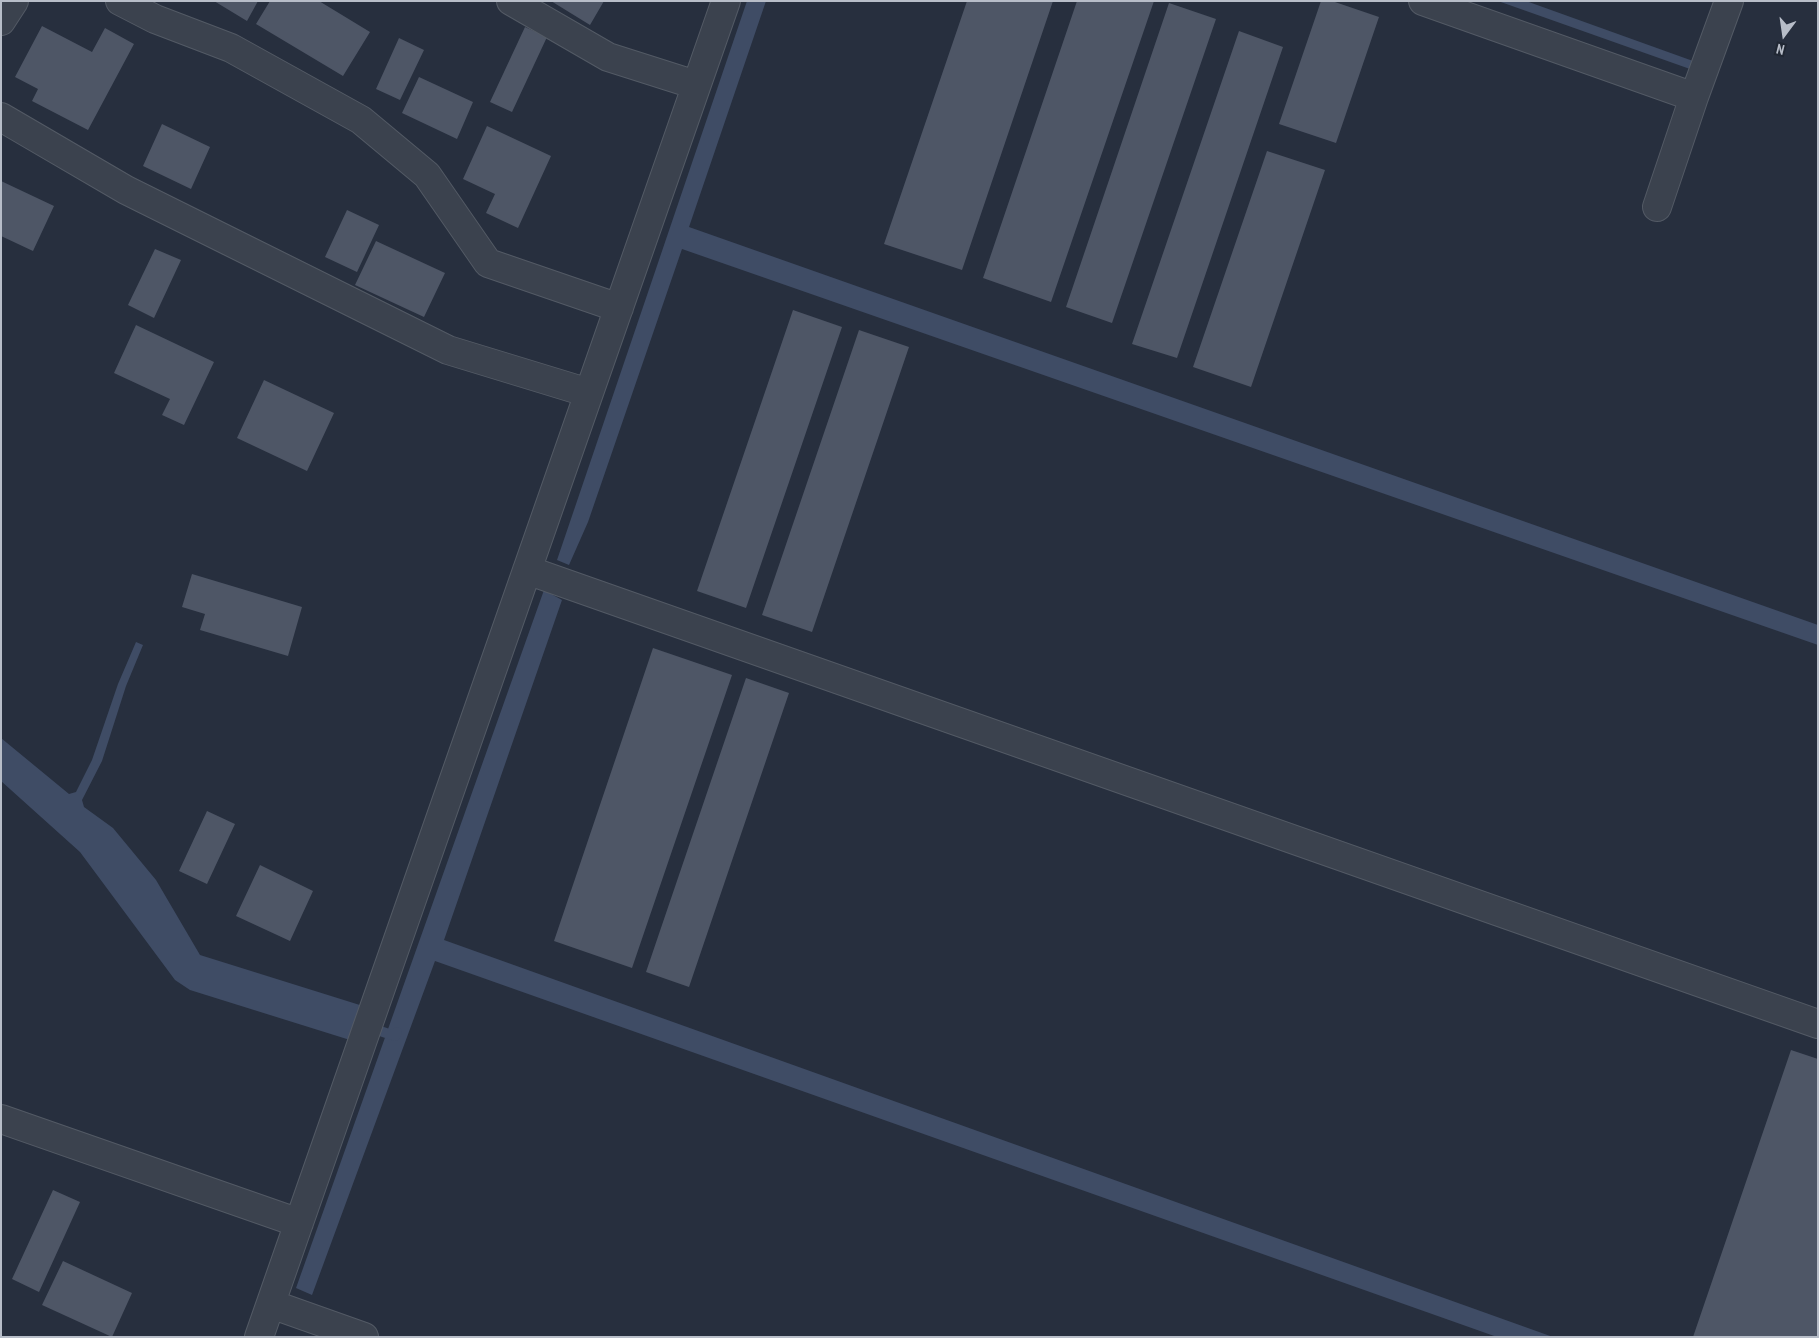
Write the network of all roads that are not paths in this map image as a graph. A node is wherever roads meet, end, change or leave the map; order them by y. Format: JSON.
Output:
{"nodes":[{"id":1,"x":14,"y":1,"type":"edge"},
{"id":2,"x":120,"y":1,"type":"edge"},
{"id":3,"x":511,"y":1,"type":"edge"},
{"id":4,"x":726,"y":1,"type":"edge"},
{"id":5,"x":1423,"y":1,"type":"edge"},
{"id":6,"x":1729,"y":1,"type":"edge"},
{"id":7,"x":1,"y":21,"type":"edge"},
{"id":8,"x":696,"y":85,"type":"junction"},
{"id":9,"x":1694,"y":96,"type":"junction"},
{"id":10,"x":1,"y":117,"type":"edge"},
{"id":11,"x":1657,"y":207,"type":"dead end"},
{"id":12,"x":619,"y":308,"type":"junction"},
{"id":13,"x":589,"y":393,"type":"junction"},
{"id":14,"x":526,"y":570,"type":"junction"},
{"id":15,"x":1818,"y":1024,"type":"edge"},
{"id":16,"x":1,"y":1119,"type":"edge"},
{"id":17,"x":299,"y":1223,"type":"junction"},
{"id":18,"x":271,"y":1304,"type":"junction"},
{"id":19,"x":259,"y":1337,"type":"edge"},
{"id":20,"x":364,"y":1337,"type":"edge"}],
"edges":[{"from":1,"to":7,"type":"street"},
{"from":2,"to":12,"type":"street"},
{"from":3,"to":8,"type":"street"},
{"from":4,"to":8,"type":"street"},
{"from":5,"to":9,"type":"street"},
{"from":6,"to":9,"type":"street"},
{"from":8,"to":12,"type":"street"},
{"from":9,"to":11,"type":"street"},
{"from":10,"to":13,"type":"street"},
{"from":12,"to":13,"type":"street"},
{"from":13,"to":14,"type":"street"},
{"from":14,"to":15,"type":"street"},
{"from":14,"to":17,"type":"street"},
{"from":16,"to":17,"type":"street"},
{"from":17,"to":18,"type":"street"},
{"from":18,"to":19,"type":"street"},
{"from":18,"to":20,"type":"street"}]}
